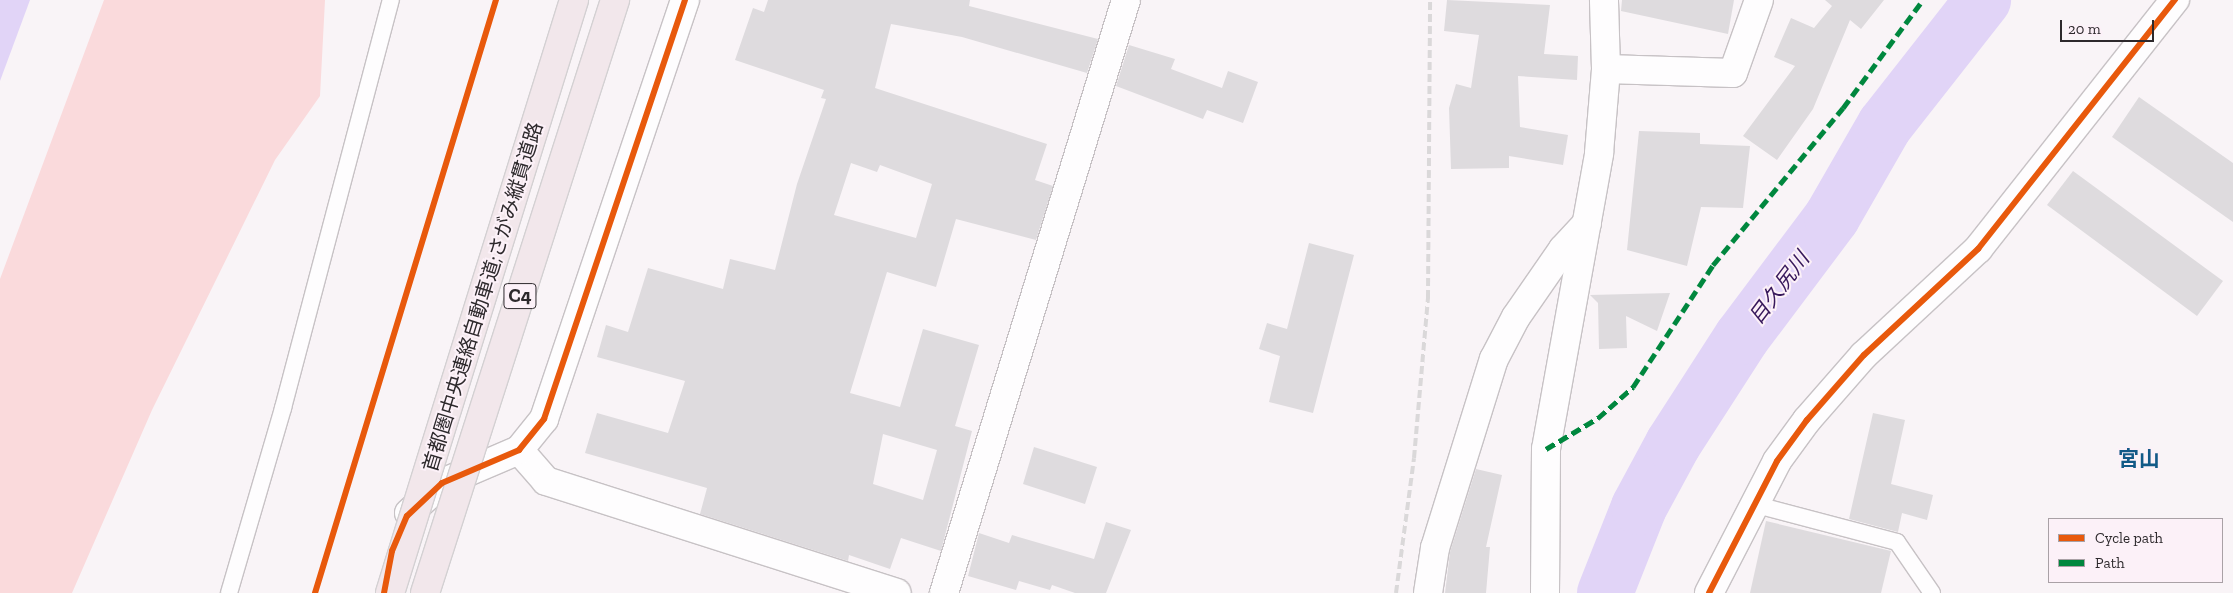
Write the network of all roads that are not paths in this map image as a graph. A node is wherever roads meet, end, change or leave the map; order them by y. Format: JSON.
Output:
{"nodes":[{"id":1,"x":391,"y":0,"type":"edge"},
{"id":2,"x":574,"y":0,"type":"edge"},
{"id":3,"x":616,"y":0,"type":"edge"},
{"id":4,"x":685,"y":0,"type":"edge"},
{"id":5,"x":1604,"y":0,"type":"edge"},
{"id":6,"x":1759,"y":0,"type":"edge"},
{"id":7,"x":2175,"y":0,"type":"edge"},
{"id":8,"x":1119,"y":2,"type":"edge"},
{"id":9,"x":1606,"y":69,"type":"junction"},
{"id":10,"x":1586,"y":223,"type":"junction"},
{"id":11,"x":519,"y":450,"type":"junction"},
{"id":12,"x":1753,"y":504,"type":"junction"},
{"id":13,"x":229,"y":593,"type":"edge"},
{"id":14,"x":384,"y":593,"type":"edge"},
{"id":15,"x":390,"y":593,"type":"edge"},
{"id":16,"x":425,"y":593,"type":"edge"},
{"id":17,"x":897,"y":593,"type":"edge"},
{"id":18,"x":944,"y":593,"type":"edge"},
{"id":19,"x":1428,"y":593,"type":"edge"},
{"id":20,"x":1545,"y":593,"type":"edge"},
{"id":21,"x":1709,"y":593,"type":"edge"},
{"id":22,"x":1932,"y":593,"type":"edge"}],
"edges":[{"from":1,"to":13,"type":"lane"},
{"from":2,"to":15,"type":"highway","name":"首都圏中央連絡自動車道;さがみ縦貫道路","number":"C4","bridge":true},
{"from":3,"to":16,"type":"highway","name":"首都圏中央連絡自動車道;さがみ縦貫道路","number":"C4","bridge":true},
{"from":4,"to":11,"type":"street"},
{"from":5,"to":9,"type":"street"},
{"from":6,"to":9,"type":"street"},
{"from":7,"to":12,"type":"street"},
{"from":8,"to":18,"type":"street"},
{"from":9,"to":10,"type":"street"},
{"from":10,"to":19,"type":"street"},
{"from":10,"to":20,"type":"street"},
{"from":11,"to":14,"type":"street"},
{"from":11,"to":17,"type":"street"},
{"from":12,"to":21,"type":"street"},
{"from":12,"to":22,"type":"lane"}]}
